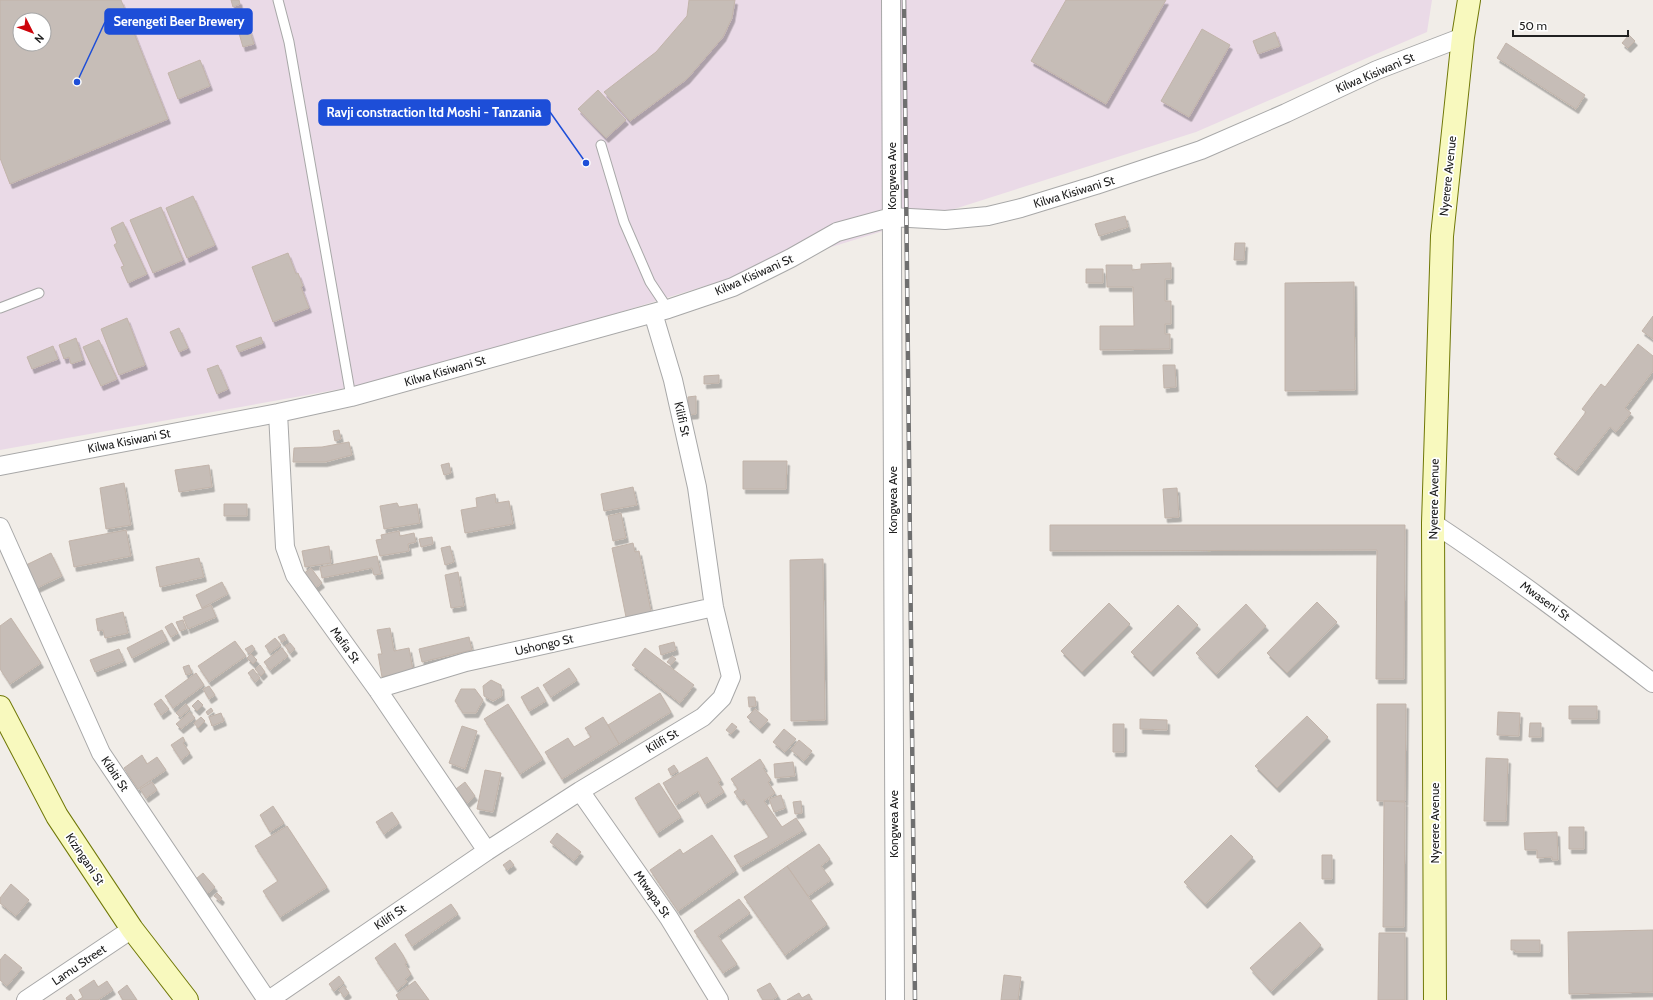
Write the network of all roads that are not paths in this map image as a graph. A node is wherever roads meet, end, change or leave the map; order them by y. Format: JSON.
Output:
{"nodes":[{"id":1,"x":278,"y":0,"type":"edge"},
{"id":2,"x":891,"y":0,"type":"edge"},
{"id":3,"x":1469,"y":0,"type":"edge"},
{"id":4,"x":1463,"y":37,"type":"junction"},
{"id":5,"x":601,"y":145,"type":"dead end"},
{"id":6,"x":892,"y":217,"type":"junction"},
{"id":7,"x":39,"y":293,"type":"dead end"},
{"id":8,"x":0,"y":308,"type":"edge"},
{"id":9,"x":661,"y":311,"type":"junction"},
{"id":10,"x":351,"y":397,"type":"junction"},
{"id":11,"x":278,"y":413,"type":"junction"},
{"id":12,"x":0,"y":466,"type":"edge"},
{"id":13,"x":1433,"y":523,"type":"junction"},
{"id":14,"x":0,"y":527,"type":"edge"},
{"id":15,"x":714,"y":607,"type":"junction"},
{"id":16,"x":1653,"y":683,"type":"edge"},
{"id":17,"x":377,"y":689,"type":"junction"},
{"id":18,"x":0,"y":707,"type":"edge"},
{"id":19,"x":580,"y":791,"type":"junction"},
{"id":20,"x":487,"y":851,"type":"junction"},
{"id":21,"x":132,"y":929,"type":"junction"},
{"id":22,"x":26,"y":1000,"type":"edge"},
{"id":23,"x":188,"y":1000,"type":"edge"},
{"id":24,"x":268,"y":1000,"type":"edge"},
{"id":25,"x":719,"y":1000,"type":"edge"},
{"id":26,"x":895,"y":1000,"type":"edge"},
{"id":27,"x":1435,"y":1000,"type":"edge"}],
"edges":[{"from":1,"to":10,"type":"lane"},
{"from":2,"to":6,"type":"street","name":"Kongwea Ave"},
{"from":3,"to":4,"type":"street","name":"Nyerere Avenue"},
{"from":4,"to":6,"type":"street","name":"Kilwa Kisiwani St"},
{"from":4,"to":13,"type":"street","name":"Nyerere Avenue"},
{"from":5,"to":9,"type":"lane"},
{"from":6,"to":9,"type":"street","name":"Kilwa Kisiwani St"},
{"from":6,"to":26,"type":"street","name":"Kongwea Ave"},
{"from":7,"to":8,"type":"lane"},
{"from":9,"to":10,"type":"street","name":"Kilwa Kisiwani St"},
{"from":9,"to":15,"type":"street","name":"Kilifi St"},
{"from":10,"to":11,"type":"street","name":"Kilwa Kisiwani St"},
{"from":11,"to":12,"type":"street","name":"Kilwa Kisiwani St"},
{"from":11,"to":17,"type":"street","name":"Mafia St"},
{"from":13,"to":16,"type":"street","name":"Mwaseni St"},
{"from":13,"to":27,"type":"street","name":"Nyerere Avenue"},
{"from":14,"to":24,"type":"street","name":"Kibiti St"},
{"from":15,"to":17,"type":"street","name":"Ushongo St"},
{"from":15,"to":19,"type":"street","name":"Kilifi St"},
{"from":17,"to":20,"type":"street","name":"Mafia St"},
{"from":18,"to":21,"type":"street","name":"Kizingani St"},
{"from":19,"to":20,"type":"street","name":"Kilifi St"},
{"from":19,"to":25,"type":"street","name":"Mtwapa St"},
{"from":20,"to":24,"type":"street","name":"Kilifi St"},
{"from":21,"to":22,"type":"street","name":"Lamu Street"},
{"from":21,"to":23,"type":"street","name":"Kizingani St"}]}
